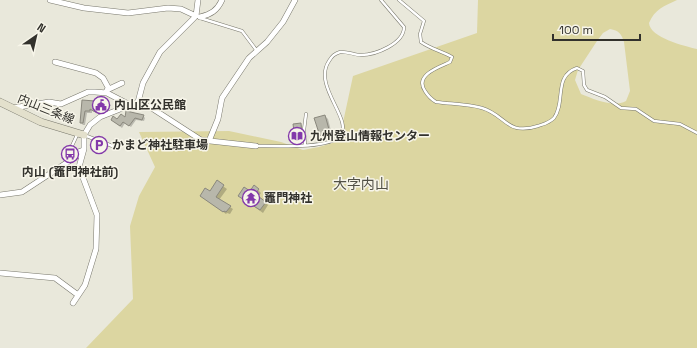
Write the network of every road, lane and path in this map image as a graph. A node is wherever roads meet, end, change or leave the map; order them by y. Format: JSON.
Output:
{"nodes":[{"id":1,"x":53,"y":0,"type":"edge"},
{"id":2,"x":198,"y":0,"type":"edge"},
{"id":3,"x":222,"y":0,"type":"edge"},
{"id":4,"x":295,"y":0,"type":"edge"},
{"id":5,"x":381,"y":0,"type":"edge"},
{"id":6,"x":399,"y":0,"type":"edge"},
{"id":7,"x":198,"y":17,"type":"junction"},
{"id":8,"x":258,"y":51,"type":"junction"},
{"id":9,"x":55,"y":62,"type":"dead end"},
{"id":10,"x":122,"y":83,"type":"dead end"},
{"id":11,"x":109,"y":89,"type":"junction"},
{"id":12,"x":102,"y":92,"type":"junction"},
{"id":13,"x":0,"y":102,"type":"edge"},
{"id":14,"x":138,"y":102,"type":"junction"},
{"id":15,"x":132,"y":106,"type":"junction"},
{"id":16,"x":12,"y":108,"type":"junction"},
{"id":17,"x":306,"y":114,"type":"dead end"},
{"id":18,"x":697,"y":133,"type":"edge"},
{"id":19,"x":81,"y":134,"type":"junction"},
{"id":20,"x":209,"y":142,"type":"junction"},
{"id":21,"x":305,"y":145,"type":"junction"},
{"id":22,"x":256,"y":146,"type":"joint"},
{"id":23,"x":115,"y":147,"type":"dead end"},
{"id":24,"x":83,"y":150,"type":"junction"},
{"id":25,"x":0,"y":195,"type":"edge"},
{"id":26,"x":0,"y":273,"type":"edge"},
{"id":27,"x":78,"y":295,"type":"junction"},
{"id":28,"x":73,"y":303,"type":"dead end"}],
"edges":[{"from":1,"to":7,"type":"street"},
{"from":2,"to":7,"type":"street"},
{"from":3,"to":7,"type":"street"},
{"from":4,"to":8,"type":"street"},
{"from":5,"to":21,"type":"lane"},
{"from":6,"to":18,"type":"lane"},
{"from":7,"to":8,"type":"lane"},
{"from":7,"to":14,"type":"street"},
{"from":8,"to":20,"type":"street"},
{"from":9,"to":11,"type":"street"},
{"from":10,"to":11,"type":"street"},
{"from":11,"to":12,"type":"street"},
{"from":12,"to":15,"type":"street"},
{"from":12,"to":16,"type":"street"},
{"from":13,"to":16,"type":"main road","name":"内山三条線"},
{"from":14,"to":15,"type":"street"},
{"from":14,"to":20,"type":"street"},
{"from":15,"to":19,"type":"street"},
{"from":16,"to":19,"type":"main road","name":"内山三条線"},
{"from":17,"to":21,"type":"lane"},
{"from":19,"to":23,"type":"lane"},
{"from":19,"to":24,"type":"street"},
{"from":19,"to":24,"type":"lane"},
{"from":20,"to":22,"type":"street"},
{"from":21,"to":22,"type":"lane"},
{"from":24,"to":25,"type":"street"},
{"from":24,"to":27,"type":"street"},
{"from":26,"to":27,"type":"street"},
{"from":27,"to":28,"type":"street"}]}
